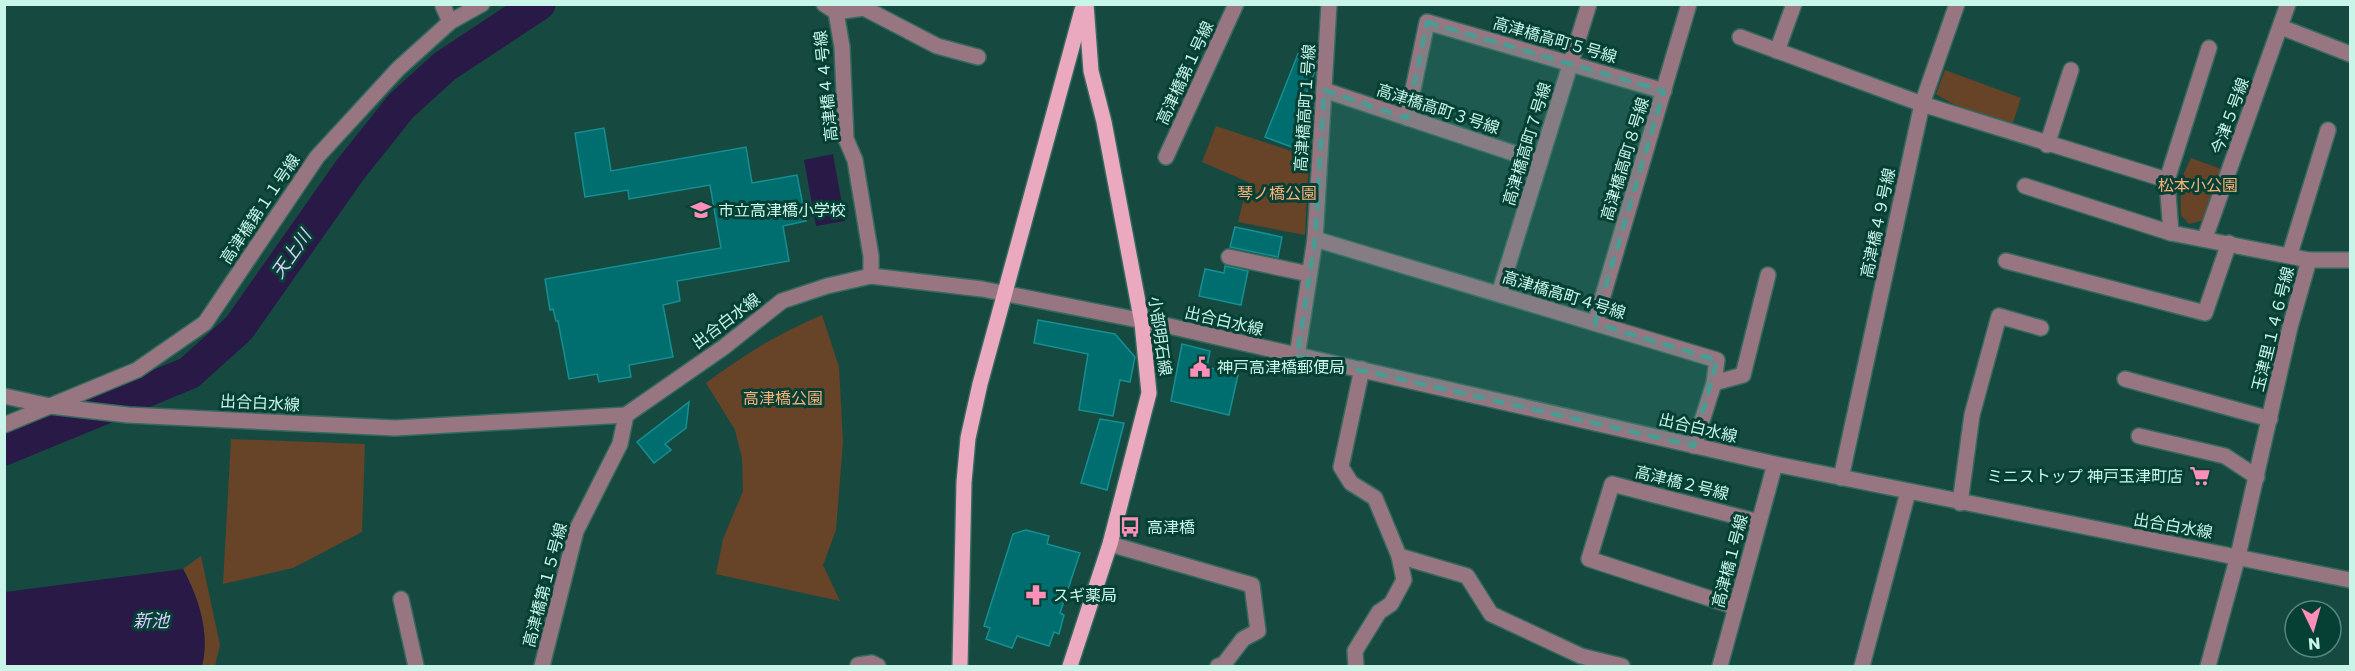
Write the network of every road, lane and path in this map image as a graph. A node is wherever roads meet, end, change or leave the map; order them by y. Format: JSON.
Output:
{"nodes":[{"id":1,"x":445,"y":4,"type":"edge"},
{"id":2,"x":482,"y":4,"type":"edge"},
{"id":3,"x":1085,"y":4,"type":"edge"},
{"id":4,"x":1236,"y":4,"type":"edge"},
{"id":5,"x":1329,"y":4,"type":"edge"},
{"id":6,"x":1589,"y":4,"type":"edge"},
{"id":7,"x":1689,"y":4,"type":"edge"},
{"id":8,"x":1794,"y":4,"type":"edge"},
{"id":9,"x":1957,"y":4,"type":"edge"},
{"id":10,"x":2288,"y":4,"type":"edge"},
{"id":11,"x":830,"y":8,"type":"edge"},
{"id":12,"x":450,"y":22,"type":"junction"},
{"id":13,"x":2281,"y":27,"type":"junction"},
{"id":14,"x":1740,"y":37,"type":"dead end"},
{"id":15,"x":2209,"y":48,"type":"dead end"},
{"id":16,"x":1777,"y":51,"type":"junction"},
{"id":17,"x":2350,"y":54,"type":"edge"},
{"id":18,"x":978,"y":57,"type":"dead end"},
{"id":19,"x":1571,"y":62,"type":"junction"},
{"id":20,"x":2071,"y":70,"type":"dead end"},
{"id":21,"x":1324,"y":90,"type":"junction"},
{"id":22,"x":1664,"y":91,"type":"junction"},
{"id":23,"x":1922,"y":104,"type":"junction"},
{"id":24,"x":1407,"y":118,"type":"junction"},
{"id":25,"x":2328,"y":130,"type":"dead end"},
{"id":26,"x":2047,"y":144,"type":"junction"},
{"id":27,"x":1166,"y":157,"type":"dead end"},
{"id":28,"x":1540,"y":162,"type":"junction"},
{"id":29,"x":2167,"y":180,"type":"junction"},
{"id":30,"x":2025,"y":186,"type":"dead end"},
{"id":31,"x":2171,"y":233,"type":"junction"},
{"id":32,"x":2205,"y":238,"type":"junction"},
{"id":33,"x":1315,"y":239,"type":"junction"},
{"id":34,"x":2229,"y":243,"type":"junction"},
{"id":35,"x":2290,"y":254,"type":"junction"},
{"id":36,"x":1230,"y":257,"type":"dead end"},
{"id":37,"x":2309,"y":260,"type":"junction"},
{"id":38,"x":2350,"y":260,"type":"edge"},
{"id":39,"x":2006,"y":261,"type":"dead end"},
{"id":40,"x":1309,"y":274,"type":"junction"},
{"id":41,"x":1768,"y":275,"type":"dead end"},
{"id":42,"x":871,"y":276,"type":"junction"},
{"id":43,"x":1004,"y":294,"type":"junction"},
{"id":44,"x":1498,"y":294,"type":"junction"},
{"id":45,"x":1142,"y":323,"type":"junction"},
{"id":46,"x":1595,"y":323,"type":"junction"},
{"id":47,"x":2042,"y":328,"type":"dead end"},
{"id":48,"x":1297,"y":356,"type":"junction"},
{"id":49,"x":1362,"y":369,"type":"junction"},
{"id":50,"x":2125,"y":379,"type":"dead end"},
{"id":51,"x":1714,"y":383,"type":"junction"},
{"id":52,"x":4,"y":396,"type":"edge"},
{"id":53,"x":50,"y":406,"type":"junction"},
{"id":54,"x":626,"y":415,"type":"junction"},
{"id":55,"x":2270,"y":419,"type":"junction"},
{"id":56,"x":4,"y":425,"type":"edge"},
{"id":57,"x":2139,"y":436,"type":"dead end"},
{"id":58,"x":1694,"y":446,"type":"junction"},
{"id":59,"x":1775,"y":464,"type":"junction"},
{"id":60,"x":2257,"y":477,"type":"junction"},
{"id":61,"x":1841,"y":478,"type":"junction"},
{"id":62,"x":1908,"y":492,"type":"junction"},
{"id":63,"x":1960,"y":503,"type":"junction"},
{"id":64,"x":1760,"y":522,"type":"junction"},
{"id":65,"x":1110,"y":544,"type":"junction"},
{"id":66,"x":1399,"y":556,"type":"junction"},
{"id":67,"x":2238,"y":556,"type":"junction"},
{"id":68,"x":2350,"y":580,"type":"edge"},
{"id":69,"x":401,"y":599,"type":"dead end"},
{"id":70,"x":1736,"y":607,"type":"junction"},
{"id":71,"x":858,"y":665,"type":"dead end"},
{"id":72,"x":416,"y":666,"type":"edge"},
{"id":73,"x":542,"y":666,"type":"edge"},
{"id":74,"x":878,"y":666,"type":"edge"},
{"id":75,"x":960,"y":666,"type":"edge"},
{"id":76,"x":1070,"y":666,"type":"edge"},
{"id":77,"x":1218,"y":666,"type":"edge"},
{"id":78,"x":1356,"y":666,"type":"edge"},
{"id":79,"x":1622,"y":666,"type":"edge"},
{"id":80,"x":1720,"y":666,"type":"edge"},
{"id":81,"x":1862,"y":666,"type":"edge"},
{"id":82,"x":2208,"y":666,"type":"edge"}],
"edges":[{"from":1,"to":12,"type":"street"},
{"from":2,"to":12,"type":"street","name":"高津橋第１１号線"},
{"from":3,"to":43,"type":"main road","name":"小部明石線"},
{"from":3,"to":45,"type":"main road","name":"小部明石線"},
{"from":4,"to":27,"type":"street","name":"高津橋第１号線"},
{"from":5,"to":21,"type":"street","name":"高津橋高町１号線"},
{"from":6,"to":19,"type":"street","name":"高津橋高町７号線"},
{"from":7,"to":22,"type":"street","name":"高津橋高町８号線"},
{"from":8,"to":16,"type":"street"},
{"from":9,"to":23,"type":"street","name":"高津橋４９号線"},
{"from":10,"to":13,"type":"street","name":"今津５号線"},
{"from":11,"to":18,"type":"street"},
{"from":11,"to":42,"type":"street","name":"高津橋４４号線"},
{"from":12,"to":53,"type":"street","name":"高津橋第１１号線"},
{"from":13,"to":17,"type":"street"},
{"from":13,"to":32,"type":"street","name":"今津５号線"},
{"from":14,"to":16,"type":"street"},
{"from":15,"to":29,"type":"street"},
{"from":16,"to":23,"type":"street"},
{"from":19,"to":22,"type":"street","name":"高津橋高町５号線"},
{"from":19,"to":24,"type":"street","name":"高津橋高町５号線"},
{"from":19,"to":28,"type":"street","name":"高津橋高町７号線"},
{"from":20,"to":26,"type":"street"},
{"from":21,"to":24,"type":"street","name":"高津橋高町３号線"},
{"from":21,"to":33,"type":"street","name":"高津橋高町１号線"},
{"from":22,"to":46,"type":"street","name":"高津橋高町８号線"},
{"from":23,"to":26,"type":"street"},
{"from":23,"to":61,"type":"street","name":"高津橋４９号線"},
{"from":24,"to":28,"type":"street","name":"高津橋高町３号線"},
{"from":25,"to":35,"type":"street"},
{"from":26,"to":29,"type":"street"},
{"from":28,"to":44,"type":"street","name":"高津橋高町７号線"},
{"from":29,"to":31,"type":"street"},
{"from":30,"to":31,"type":"street","name":"玉津里１４６号線"},
{"from":31,"to":32,"type":"street","name":"玉津里１４６号線"},
{"from":32,"to":34,"type":"street","name":"玉津里１４６号線"},
{"from":33,"to":40,"type":"street","name":"高津橋高町１号線"},
{"from":33,"to":44,"type":"street","name":"高津橋高町４号線"},
{"from":34,"to":35,"type":"street","name":"玉津里１４６号線"},
{"from":34,"to":39,"type":"street"},
{"from":35,"to":37,"type":"street","name":"玉津里１４６号線"},
{"from":36,"to":40,"type":"street"},
{"from":37,"to":38,"type":"street"},
{"from":37,"to":55,"type":"street","name":"玉津里１４６号線"},
{"from":40,"to":48,"type":"street","name":"高津橋高町１号線"},
{"from":41,"to":51,"type":"street"},
{"from":42,"to":43,"type":"street","name":"出合白水線"},
{"from":42,"to":54,"type":"street","name":"出合白水線"},
{"from":43,"to":45,"type":"street","name":"出合白水線"},
{"from":43,"to":75,"type":"main road","name":"小部明石線"},
{"from":44,"to":46,"type":"street","name":"高津橋高町４号線"},
{"from":45,"to":48,"type":"street","name":"出合白水線"},
{"from":45,"to":65,"type":"main road","name":"小部明石線"},
{"from":46,"to":51,"type":"street","name":"高津橋高町４号線"},
{"from":47,"to":63,"type":"street"},
{"from":48,"to":49,"type":"street","name":"出合白水線"},
{"from":49,"to":58,"type":"street","name":"出合白水線"},
{"from":49,"to":66,"type":"street"},
{"from":50,"to":55,"type":"street"},
{"from":51,"to":58,"type":"street","name":"高津橋高町４号線"},
{"from":52,"to":53,"type":"street","name":"出合白水線"},
{"from":53,"to":54,"type":"street","name":"出合白水線"},
{"from":53,"to":56,"type":"street","name":"高津橋第１１号線"},
{"from":54,"to":73,"type":"street","name":"高津橋第１５号線"},
{"from":55,"to":60,"type":"street","name":"玉津里１４６号線"},
{"from":57,"to":60,"type":"street"},
{"from":58,"to":59,"type":"street","name":"出合白水線"},
{"from":59,"to":61,"type":"street","name":"出合白水線"},
{"from":59,"to":64,"type":"street","name":"高津橋１号線"},
{"from":60,"to":67,"type":"street","name":"玉津里１４６号線"},
{"from":61,"to":62,"type":"street","name":"出合白水線"},
{"from":62,"to":63,"type":"street","name":"出合白水線"},
{"from":62,"to":81,"type":"street"},
{"from":63,"to":67,"type":"street","name":"出合白水線"},
{"from":64,"to":70,"type":"street","name":"高津橋１号線"},
{"from":64,"to":70,"type":"street","name":"高津橋２号線"},
{"from":65,"to":76,"type":"main road","name":"小部明石線"},
{"from":65,"to":77,"type":"street"},
{"from":66,"to":78,"type":"street"},
{"from":66,"to":79,"type":"street"},
{"from":67,"to":68,"type":"street","name":"出合白水線"},
{"from":67,"to":82,"type":"street","name":"玉津里１４６号線"},
{"from":69,"to":72,"type":"street"},
{"from":70,"to":80,"type":"street","name":"高津橋１号線"},
{"from":71,"to":74,"type":"street"}]}
